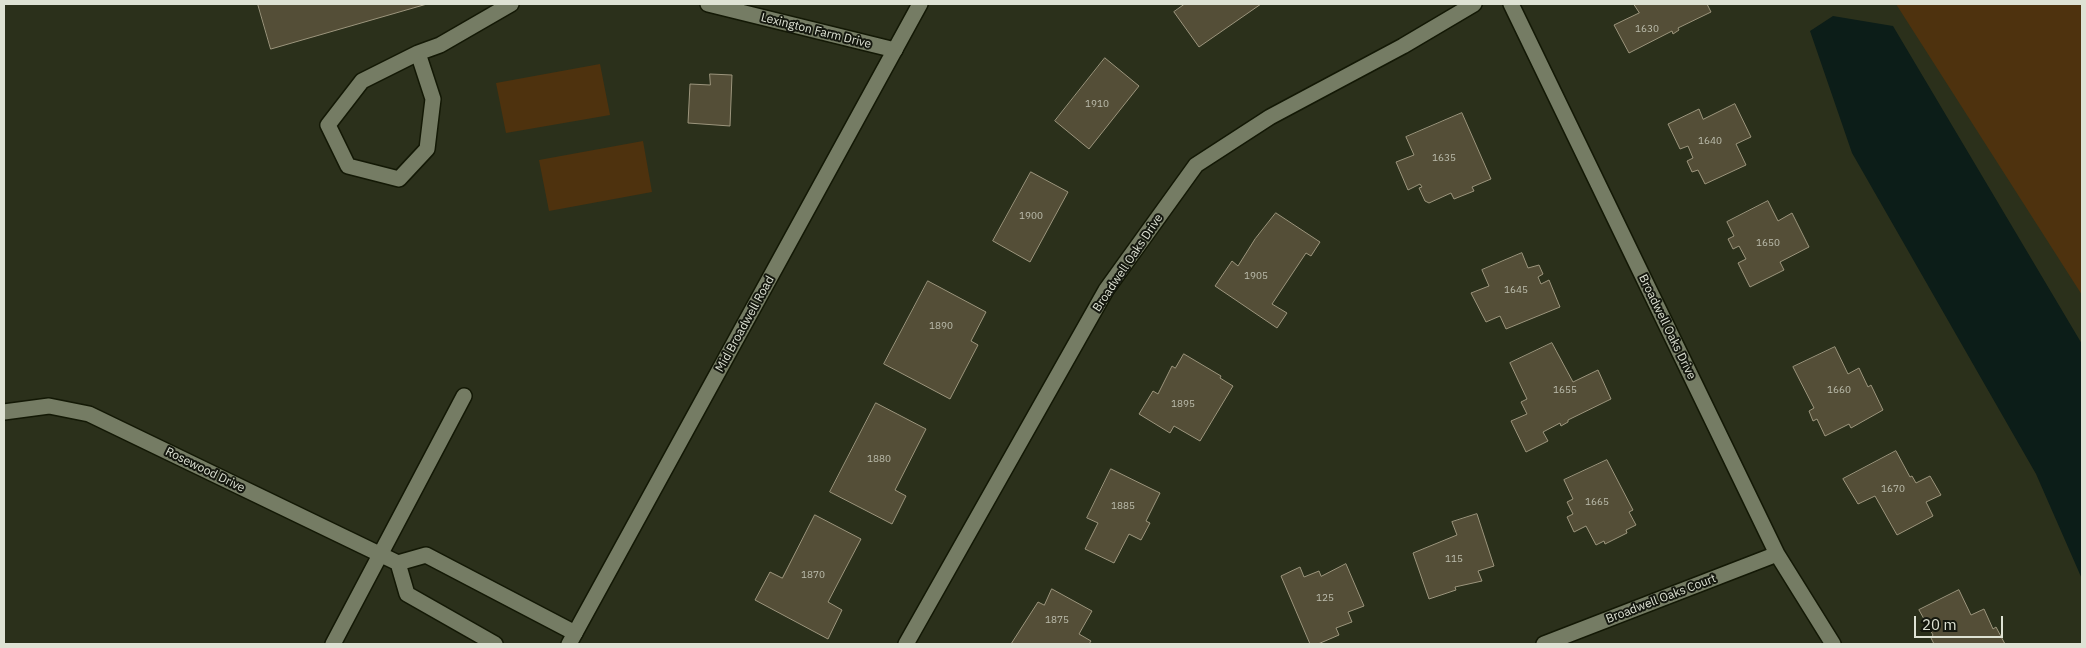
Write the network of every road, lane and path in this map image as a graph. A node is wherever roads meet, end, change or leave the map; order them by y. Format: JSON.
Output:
{"nodes":[{"id":1,"x":511,"y":4,"type":"edge"},
{"id":2,"x":708,"y":4,"type":"edge"},
{"id":3,"x":920,"y":4,"type":"edge"},
{"id":4,"x":1474,"y":4,"type":"edge"},
{"id":5,"x":1511,"y":4,"type":"edge"},
{"id":6,"x":895,"y":50,"type":"junction"},
{"id":7,"x":418,"y":53,"type":"junction"},
{"id":8,"x":464,"y":396,"type":"dead end"},
{"id":9,"x":4,"y":412,"type":"edge"},
{"id":10,"x":1778,"y":554,"type":"junction"},
{"id":11,"x":381,"y":555,"type":"junction"},
{"id":12,"x":398,"y":563,"type":"junction"},
{"id":13,"x":572,"y":638,"type":"edge"},
{"id":14,"x":332,"y":644,"type":"edge"},
{"id":15,"x":495,"y":644,"type":"edge"},
{"id":16,"x":906,"y":644,"type":"edge"},
{"id":17,"x":1544,"y":644,"type":"edge"},
{"id":18,"x":1833,"y":644,"type":"edge"}],
"edges":[{"from":1,"to":7,"type":"street"},
{"from":2,"to":6,"type":"street","name":"Lexington Farm Drive"},
{"from":3,"to":6,"type":"street","name":"Mid Broadwell Road"},
{"from":4,"to":16,"type":"street","name":"Broadwell Oaks Drive"},
{"from":5,"to":10,"type":"street","name":"Broadwell Oaks Drive"},
{"from":6,"to":13,"type":"street","name":"Mid Broadwell Road"},
{"from":7,"to":7,"type":"street"},
{"from":8,"to":11,"type":"street"},
{"from":9,"to":11,"type":"street","name":"Rosewood Drive"},
{"from":10,"to":17,"type":"street","name":"Broadwell Oaks Court"},
{"from":10,"to":18,"type":"street","name":"Broadwell Oaks Drive"},
{"from":11,"to":12,"type":"street","name":"Rosewood Drive"},
{"from":11,"to":14,"type":"street"},
{"from":12,"to":13,"type":"street"},
{"from":12,"to":15,"type":"street"}]}
